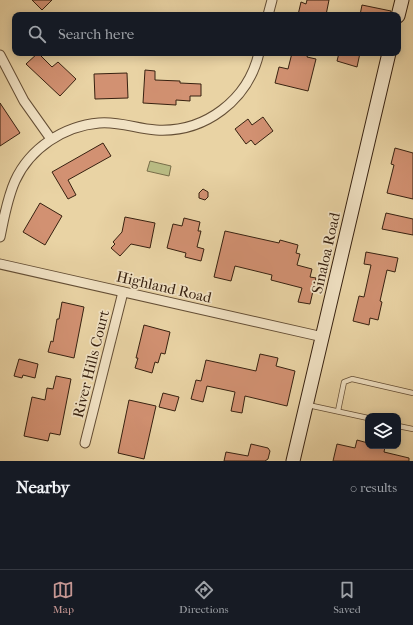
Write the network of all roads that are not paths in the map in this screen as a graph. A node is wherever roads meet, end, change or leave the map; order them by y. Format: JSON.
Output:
{"nodes":[{"id":1,"x":272,"y":0,"type":"edge"},
{"id":2,"x":402,"y":0,"type":"edge"},
{"id":3,"x":269,"y":12,"type":"edge"},
{"id":4,"x":399,"y":12,"type":"edge"},
{"id":5,"x":0,"y":55,"type":"edge"},
{"id":6,"x":258,"y":56,"type":"edge"},
{"id":7,"x":388,"y":56,"type":"edge"},
{"id":8,"x":51,"y":139,"type":"junction"},
{"id":9,"x":0,"y":237,"type":"edge"},
{"id":10,"x":0,"y":264,"type":"edge"},
{"id":11,"x":123,"y":292,"type":"junction"},
{"id":12,"x":323,"y":337,"type":"junction"},
{"id":13,"x":413,"y":393,"type":"edge"},
{"id":14,"x":306,"y":404,"type":"junction"},
{"id":15,"x":338,"y":410,"type":"junction"},
{"id":16,"x":365,"y":417,"type":"edge"},
{"id":17,"x":401,"y":427,"type":"edge"},
{"id":18,"x":413,"y":429,"type":"edge"},
{"id":19,"x":85,"y":443,"type":"dead end"},
{"id":20,"x":294,"y":461,"type":"edge"}],
"edges":[{"from":1,"to":3,"type":"street"},
{"from":2,"to":4,"type":"street"},
{"from":5,"to":8,"type":"street"},
{"from":6,"to":8,"type":"street"},
{"from":7,"to":12,"type":"street","name":"Sinaloa Road"},
{"from":8,"to":9,"type":"street"},
{"from":10,"to":11,"type":"street","name":"Highland Road"},
{"from":11,"to":12,"type":"street","name":"Highland Road"},
{"from":11,"to":19,"type":"street","name":"River Hills Court"},
{"from":12,"to":14,"type":"street","name":"Sinaloa Road"},
{"from":13,"to":15,"type":"lane"},
{"from":14,"to":15,"type":"lane"},
{"from":14,"to":20,"type":"street","name":"Sinaloa Road"},
{"from":15,"to":16,"type":"lane"},
{"from":17,"to":18,"type":"lane"}]}
